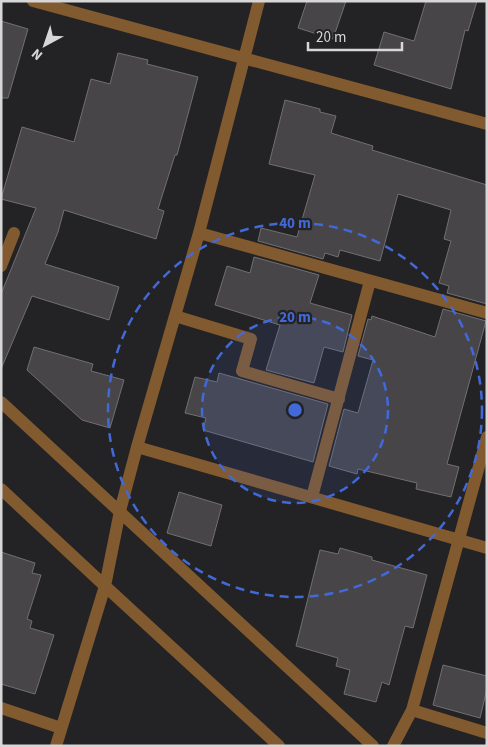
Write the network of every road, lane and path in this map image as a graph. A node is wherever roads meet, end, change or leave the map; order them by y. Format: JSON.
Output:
{"nodes":[{"id":1,"x":33,"y":1,"type":"edge"},
{"id":2,"x":258,"y":1,"type":"edge"},
{"id":3,"x":245,"y":58,"type":"junction"},
{"id":4,"x":487,"y":124,"type":"edge"},
{"id":5,"x":14,"y":233,"type":"dead end"},
{"id":6,"x":198,"y":233,"type":"junction"},
{"id":7,"x":1,"y":266,"type":"edge"},
{"id":8,"x":370,"y":281,"type":"junction"},
{"id":9,"x":487,"y":313,"type":"edge"},
{"id":10,"x":175,"y":316,"type":"junction"},
{"id":11,"x":339,"y":399,"type":"junction"},
{"id":12,"x":1,"y":402,"type":"edge"},
{"id":13,"x":487,"y":437,"type":"edge"},
{"id":14,"x":137,"y":447,"type":"junction"},
{"id":15,"x":1,"y":489,"type":"edge"},
{"id":16,"x":312,"y":497,"type":"junction"},
{"id":17,"x":120,"y":511,"type":"junction"},
{"id":18,"x":459,"y":540,"type":"junction"},
{"id":19,"x":487,"y":548,"type":"edge"},
{"id":20,"x":105,"y":586,"type":"junction"},
{"id":21,"x":1,"y":708,"type":"edge"},
{"id":22,"x":412,"y":710,"type":"junction"},
{"id":23,"x":61,"y":728,"type":"junction"},
{"id":24,"x":487,"y":733,"type":"edge"},
{"id":25,"x":56,"y":746,"type":"edge"},
{"id":26,"x":279,"y":746,"type":"edge"},
{"id":27,"x":373,"y":746,"type":"edge"},
{"id":28,"x":394,"y":746,"type":"edge"}],
"edges":[{"from":1,"to":3,"type":"street"},
{"from":2,"to":3,"type":"street"},
{"from":3,"to":4,"type":"street"},
{"from":3,"to":6,"type":"street"},
{"from":5,"to":7,"type":"street"},
{"from":6,"to":8,"type":"street"},
{"from":6,"to":10,"type":"street"},
{"from":8,"to":9,"type":"street"},
{"from":8,"to":11,"type":"street"},
{"from":10,"to":11,"type":"street"},
{"from":10,"to":14,"type":"street"},
{"from":11,"to":16,"type":"street"},
{"from":12,"to":17,"type":"street"},
{"from":13,"to":18,"type":"street"},
{"from":14,"to":16,"type":"street"},
{"from":14,"to":17,"type":"street"},
{"from":15,"to":20,"type":"street"},
{"from":16,"to":18,"type":"street"},
{"from":17,"to":20,"type":"street"},
{"from":17,"to":27,"type":"street"},
{"from":18,"to":19,"type":"street"},
{"from":18,"to":22,"type":"street"},
{"from":20,"to":23,"type":"street"},
{"from":20,"to":26,"type":"street"},
{"from":21,"to":23,"type":"street"},
{"from":22,"to":24,"type":"street"},
{"from":22,"to":28,"type":"street"},
{"from":23,"to":25,"type":"street"}]}
